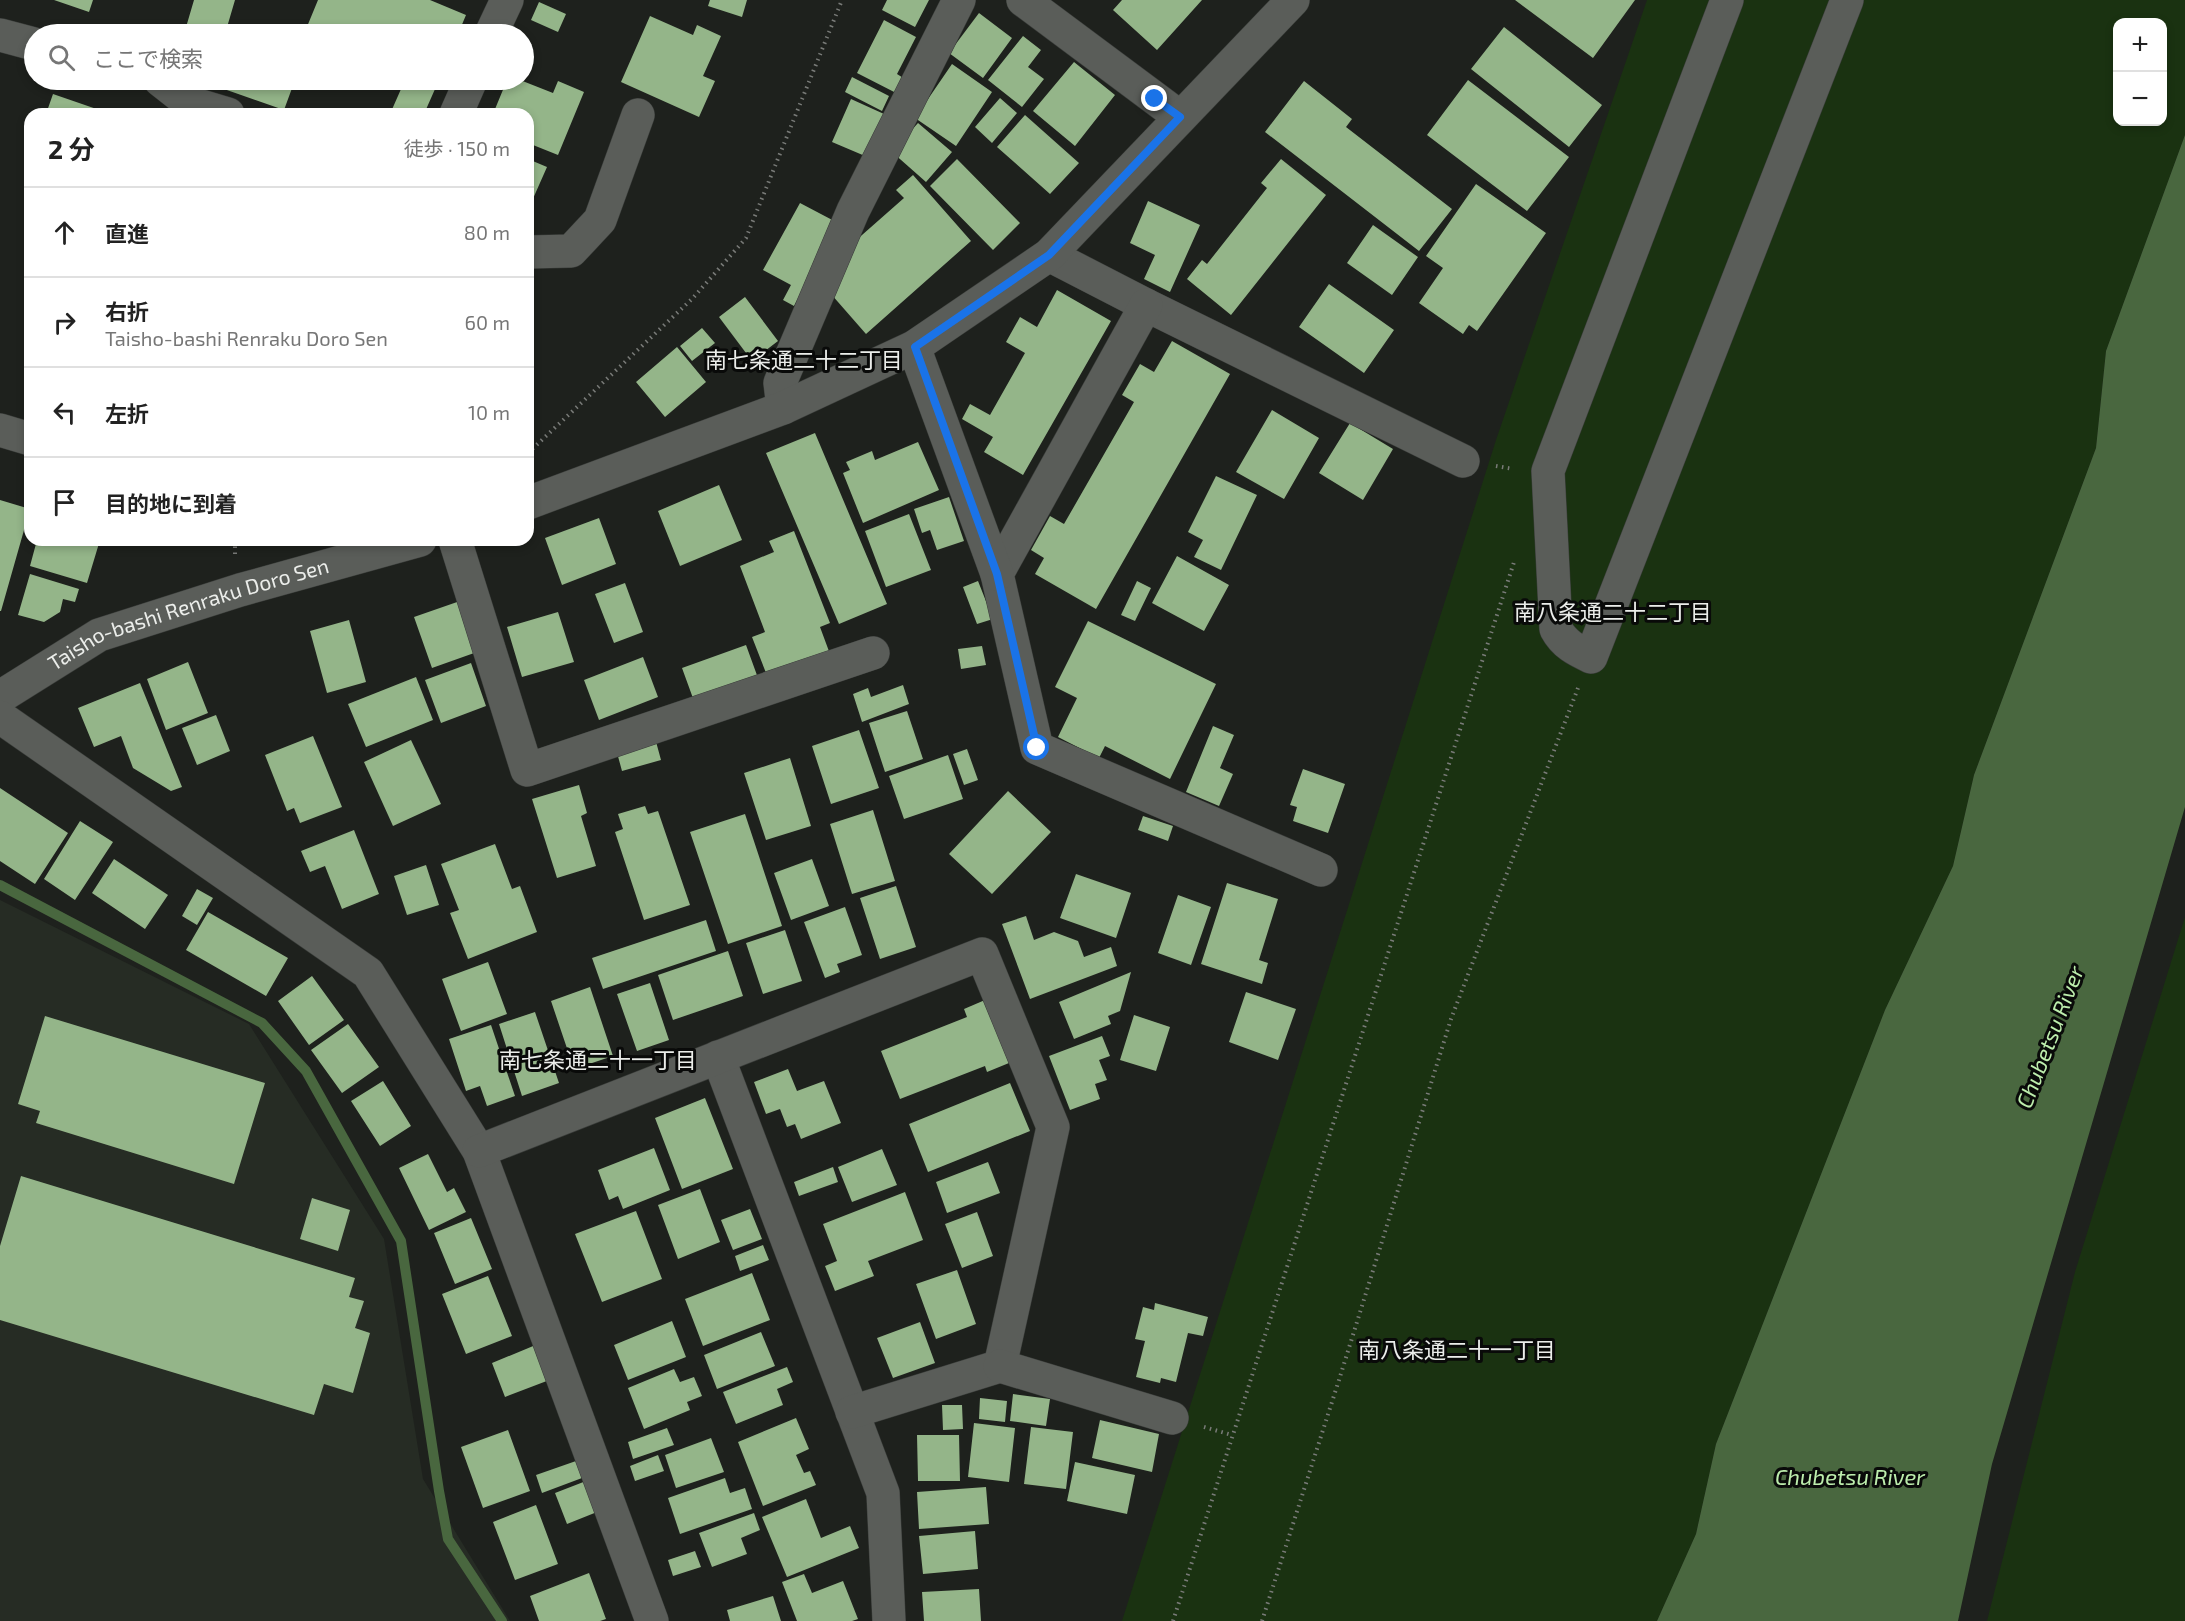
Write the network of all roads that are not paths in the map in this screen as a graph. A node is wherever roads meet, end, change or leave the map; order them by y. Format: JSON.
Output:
{"nodes":[{"id":1,"x":507,"y":0,"type":"edge"},
{"id":2,"x":959,"y":0,"type":"edge"},
{"id":3,"x":1023,"y":0,"type":"edge"},
{"id":4,"x":1293,"y":0,"type":"edge"},
{"id":5,"x":1727,"y":0,"type":"edge"},
{"id":6,"x":1847,"y":0,"type":"edge"},
{"id":7,"x":496,"y":24,"type":"edge"},
{"id":8,"x":0,"y":35,"type":"edge"},
{"id":9,"x":24,"y":42,"type":"edge"},
{"id":10,"x":173,"y":90,"type":"edge"},
{"id":11,"x":467,"y":90,"type":"edge"},
{"id":12,"x":208,"y":108,"type":"edge"},
{"id":13,"x":459,"y":108,"type":"edge"},
{"id":14,"x":638,"y":116,"type":"dead end"},
{"id":15,"x":1180,"y":117,"type":"junction"},
{"id":16,"x":534,"y":252,"type":"edge"},
{"id":17,"x":1049,"y":255,"type":"junction"},
{"id":18,"x":1146,"y":305,"type":"junction"},
{"id":19,"x":915,"y":347,"type":"junction"},
{"id":20,"x":783,"y":408,"type":"junction"},
{"id":21,"x":0,"y":430,"type":"edge"},
{"id":22,"x":24,"y":437,"type":"edge"},
{"id":23,"x":1463,"y":461,"type":"dead end"},
{"id":24,"x":534,"y":501,"type":"edge"},
{"id":25,"x":362,"y":546,"type":"edge"},
{"id":26,"x":457,"y":546,"type":"edge"},
{"id":27,"x":997,"y":574,"type":"junction"},
{"id":28,"x":873,"y":653,"type":"dead end"},
{"id":29,"x":0,"y":697,"type":"edge"},
{"id":30,"x":0,"y":717,"type":"edge"},
{"id":31,"x":1321,"y":870,"type":"dead end"},
{"id":32,"x":718,"y":1057,"type":"junction"},
{"id":33,"x":479,"y":1151,"type":"junction"},
{"id":34,"x":1000,"y":1366,"type":"junction"},
{"id":35,"x":852,"y":1412,"type":"junction"},
{"id":36,"x":1183,"y":1421,"type":"road end"},
{"id":37,"x":652,"y":1621,"type":"edge"},
{"id":38,"x":888,"y":1621,"type":"edge"}],
"edges":[{"from":1,"to":7,"type":"street"},
{"from":2,"to":20,"type":"street"},
{"from":3,"to":15,"type":"street"},
{"from":4,"to":15,"type":"street"},
{"from":5,"to":6,"type":"street"},
{"from":8,"to":9,"type":"street"},
{"from":10,"to":12,"type":"street"},
{"from":11,"to":13,"type":"street"},
{"from":14,"to":16,"type":"street"},
{"from":15,"to":17,"type":"street"},
{"from":17,"to":18,"type":"street"},
{"from":17,"to":19,"type":"street"},
{"from":18,"to":23,"type":"street"},
{"from":18,"to":27,"type":"street"},
{"from":19,"to":20,"type":"street"},
{"from":19,"to":27,"type":"street"},
{"from":20,"to":24,"type":"street"},
{"from":21,"to":22,"type":"street"},
{"from":25,"to":29,"type":"street","name":"Taisho-bashi Renraku Doro Sen"},
{"from":26,"to":28,"type":"street"},
{"from":27,"to":31,"type":"street"},
{"from":30,"to":33,"type":"street"},
{"from":32,"to":33,"type":"street"},
{"from":32,"to":34,"type":"street"},
{"from":32,"to":35,"type":"street"},
{"from":33,"to":37,"type":"street"},
{"from":34,"to":35,"type":"street"},
{"from":34,"to":36,"type":"street"},
{"from":35,"to":38,"type":"street"}]}
